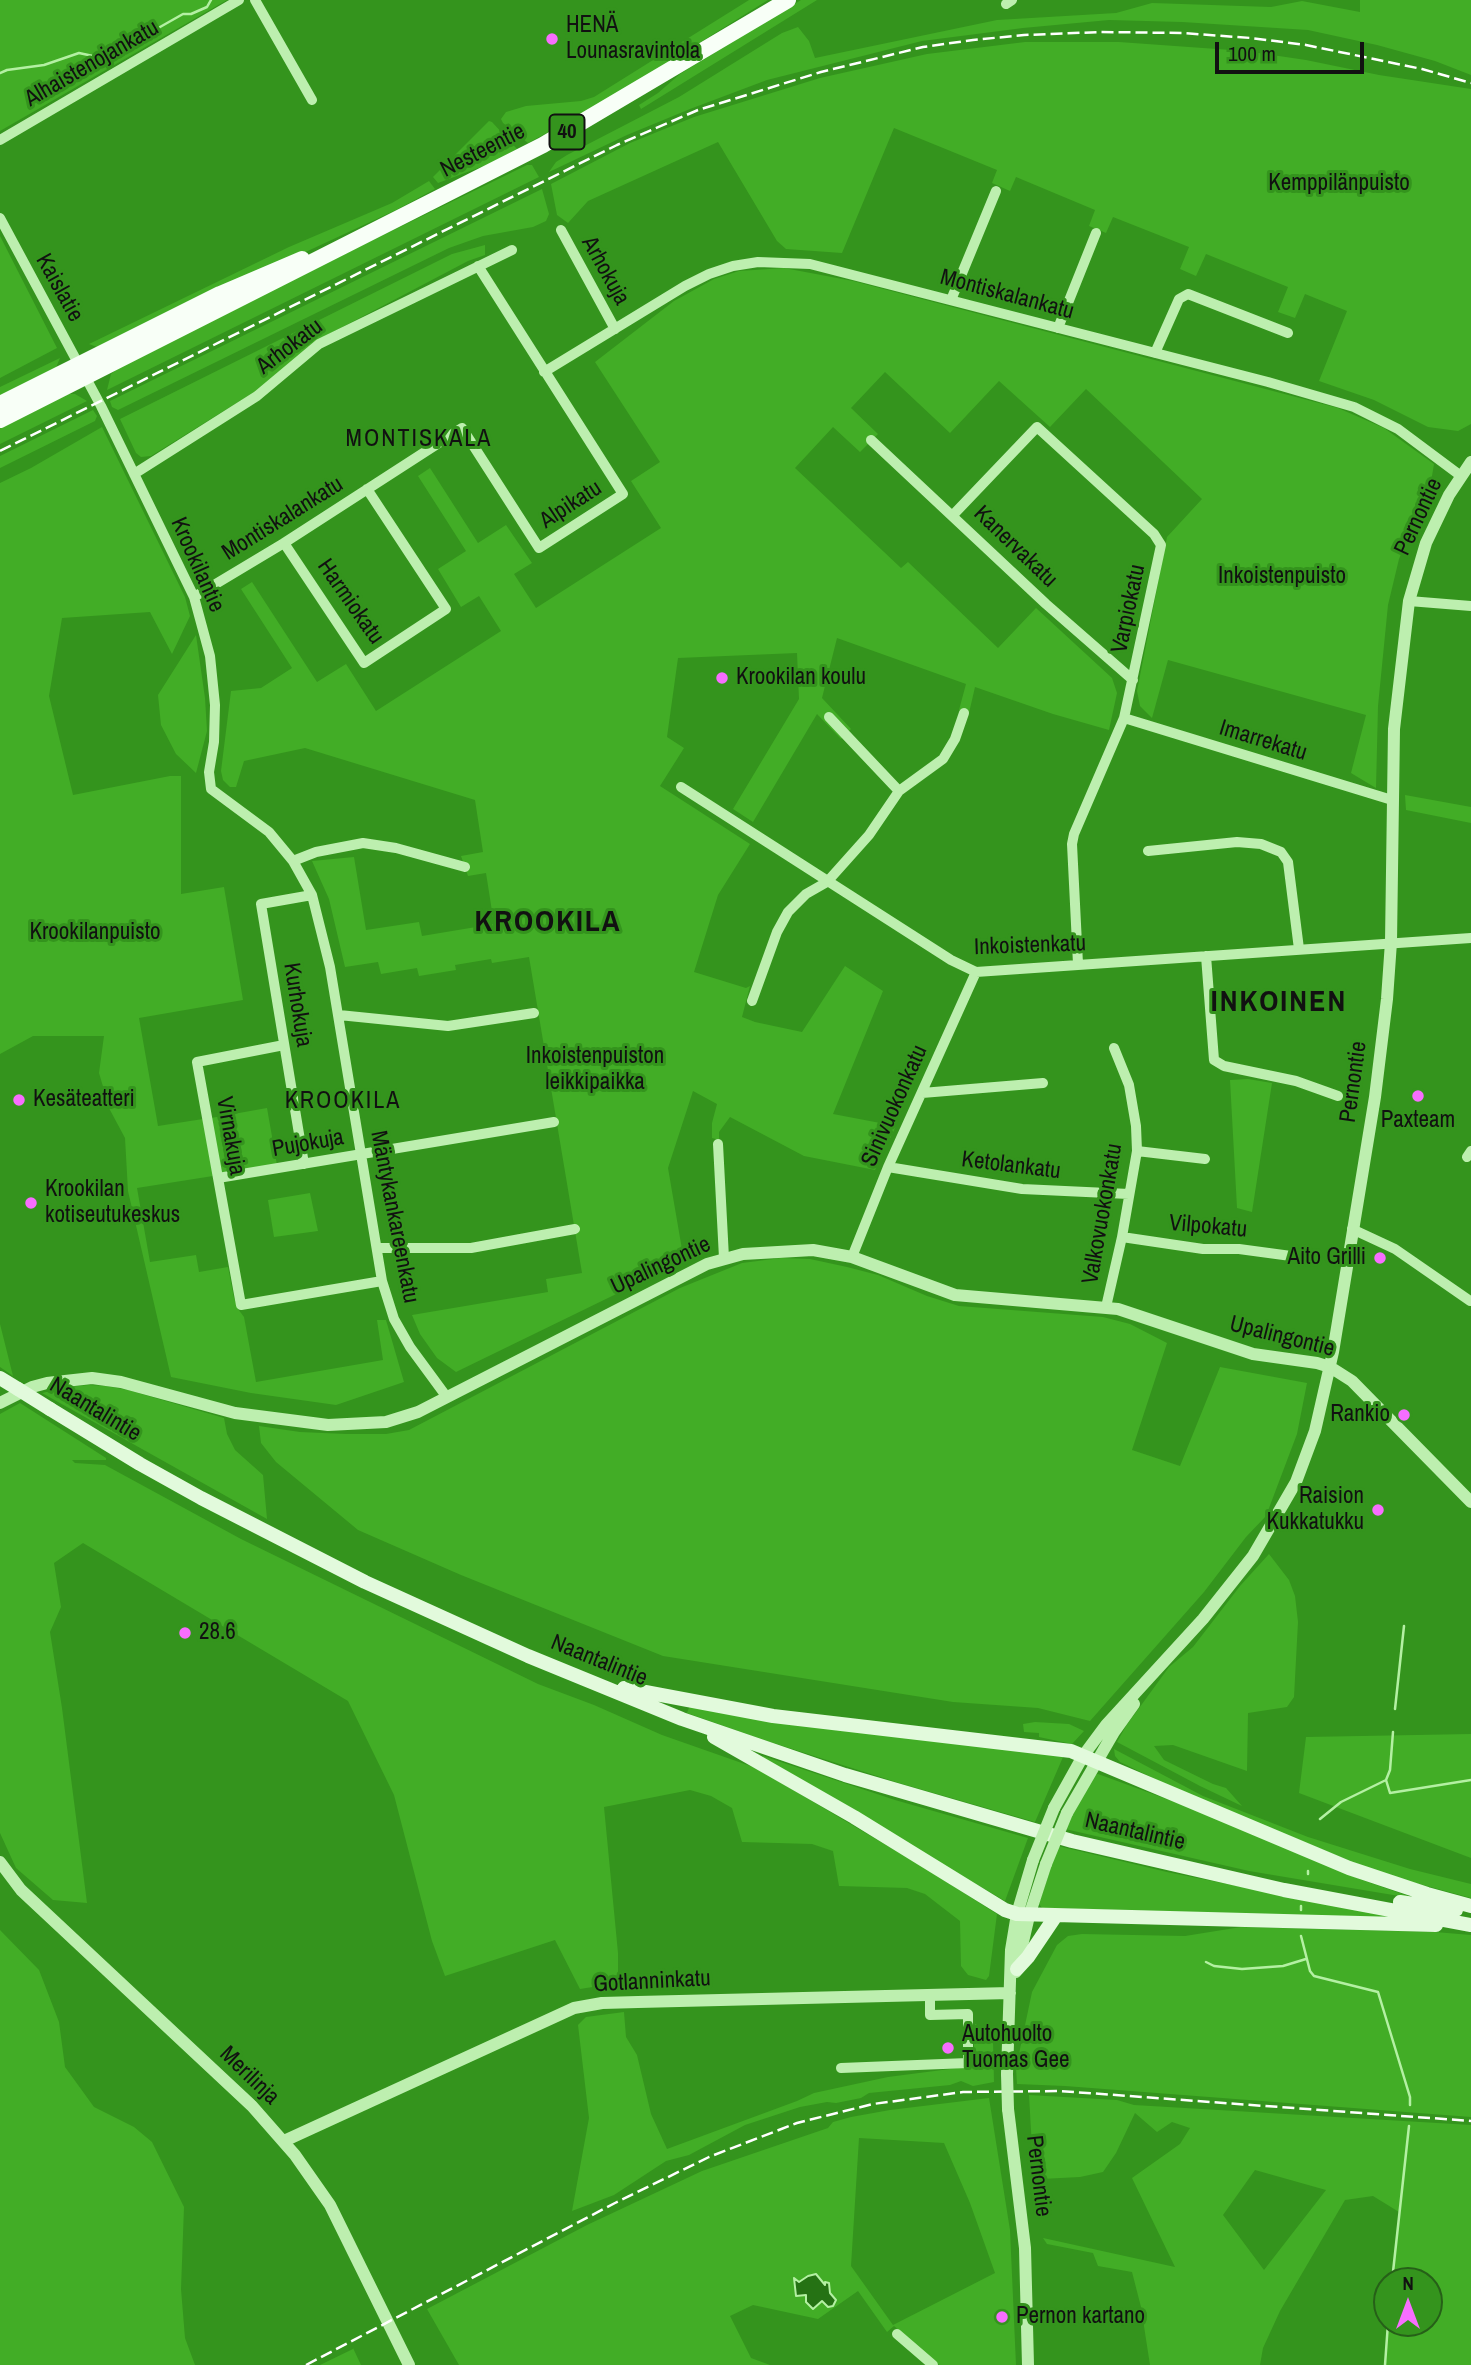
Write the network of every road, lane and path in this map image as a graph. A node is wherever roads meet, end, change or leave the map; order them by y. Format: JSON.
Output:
{"nodes":[{"id":1,"x":239,"y":0,"type":"edge"},
{"id":2,"x":255,"y":0,"type":"edge"},
{"id":3,"x":780,"y":3,"type":"edge"},
{"id":4,"x":312,"y":100,"type":"dead end"},
{"id":5,"x":0,"y":140,"type":"edge"},
{"id":6,"x":996,"y":191,"type":"dead end"},
{"id":7,"x":0,"y":218,"type":"edge"},
{"id":8,"x":561,"y":230,"type":"dead end"},
{"id":9,"x":1096,"y":233,"type":"dead end"},
{"id":10,"x":512,"y":250,"type":"dead end"},
{"id":11,"x":478,"y":266,"type":"junction"},
{"id":12,"x":951,"y":300,"type":"junction"},
{"id":13,"x":1058,"y":328,"type":"junction"},
{"id":14,"x":615,"y":329,"type":"junction"},
{"id":15,"x":1288,"y":333,"type":"dead end"},
{"id":16,"x":1155,"y":353,"type":"junction"},
{"id":17,"x":82,"y":370,"type":"junction"},
{"id":18,"x":544,"y":372,"type":"junction"},
{"id":19,"x":0,"y":404,"type":"edge"},
{"id":20,"x":0,"y":420,"type":"edge"},
{"id":21,"x":462,"y":428,"type":"joint"},
{"id":22,"x":871,"y":440,"type":"dead end"},
{"id":23,"x":1471,"y":462,"type":"edge"},
{"id":24,"x":134,"y":474,"type":"junction"},
{"id":25,"x":1461,"y":476,"type":"junction"},
{"id":26,"x":368,"y":489,"type":"junction"},
{"id":27,"x":953,"y":515,"type":"junction"},
{"id":28,"x":284,"y":543,"type":"junction"},
{"id":29,"x":194,"y":597,"type":"junction"},
{"id":30,"x":1409,"y":601,"type":"junction"},
{"id":31,"x":1471,"y":606,"type":"edge"},
{"id":32,"x":1133,"y":680,"type":"junction"},
{"id":33,"x":964,"y":713,"type":"dead end"},
{"id":34,"x":829,"y":717,"type":"dead end"},
{"id":35,"x":1124,"y":718,"type":"junction"},
{"id":36,"x":209,"y":784,"type":"joint"},
{"id":37,"x":681,"y":787,"type":"dead end"},
{"id":38,"x":899,"y":791,"type":"junction"},
{"id":39,"x":1392,"y":800,"type":"junction"},
{"id":40,"x":1149,"y":851,"type":"dead end"},
{"id":41,"x":293,"y":861,"type":"junction"},
{"id":42,"x":465,"y":867,"type":"dead end"},
{"id":43,"x":827,"y":882,"type":"junction"},
{"id":44,"x":312,"y":895,"type":"junction"},
{"id":45,"x":1471,"y":938,"type":"edge"},
{"id":46,"x":1391,"y":942,"type":"junction"},
{"id":47,"x":1299,"y":949,"type":"junction"},
{"id":48,"x":1206,"y":956,"type":"junction"},
{"id":49,"x":1078,"y":964,"type":"junction"},
{"id":50,"x":976,"y":972,"type":"junction"},
{"id":51,"x":752,"y":1000,"type":"dead end"},
{"id":52,"x":534,"y":1013,"type":"dead end"},
{"id":53,"x":338,"y":1015,"type":"junction"},
{"id":54,"x":284,"y":1045,"type":"junction"},
{"id":55,"x":1114,"y":1048,"type":"dead end"},
{"id":56,"x":1042,"y":1083,"type":"dead end"},
{"id":57,"x":922,"y":1093,"type":"junction"},
{"id":58,"x":1338,"y":1096,"type":"dead end"},
{"id":59,"x":554,"y":1122,"type":"dead end"},
{"id":60,"x":718,"y":1144,"type":"dead end"},
{"id":61,"x":1137,"y":1151,"type":"junction"},
{"id":62,"x":362,"y":1154,"type":"junction"},
{"id":63,"x":1205,"y":1159,"type":"dead end"},
{"id":64,"x":304,"y":1164,"type":"junction"},
{"id":65,"x":888,"y":1167,"type":"junction"},
{"id":66,"x":218,"y":1178,"type":"junction"},
{"id":67,"x":1129,"y":1194,"type":"junction"},
{"id":68,"x":575,"y":1229,"type":"dead end"},
{"id":69,"x":1352,"y":1229,"type":"junction"},
{"id":70,"x":1122,"y":1237,"type":"junction"},
{"id":71,"x":377,"y":1248,"type":"junction"},
{"id":72,"x":1291,"y":1256,"type":"dead end"},
{"id":73,"x":852,"y":1257,"type":"junction"},
{"id":74,"x":724,"y":1258,"type":"junction"},
{"id":75,"x":382,"y":1281,"type":"junction"},
{"id":76,"x":1470,"y":1301,"type":"edge"},
{"id":77,"x":1106,"y":1307,"type":"junction"},
{"id":78,"x":1330,"y":1367,"type":"junction"},
{"id":79,"x":0,"y":1378,"type":"edge"},
{"id":80,"x":446,"y":1396,"type":"junction"},
{"id":81,"x":0,"y":1403,"type":"edge"},
{"id":82,"x":1471,"y":1502,"type":"edge"},
{"id":83,"x":588,"y":1681,"type":"junction"},
{"id":84,"x":682,"y":1719,"type":"junction"},
{"id":85,"x":1090,"y":1759,"type":"junction"},
{"id":86,"x":0,"y":1862,"type":"edge"},
{"id":87,"x":1040,"y":1862,"type":"junction"},
{"id":88,"x":1205,"y":1872,"type":"junction"},
{"id":89,"x":1471,"y":1906,"type":"edge"},
{"id":90,"x":1471,"y":1912,"type":"edge"},
{"id":91,"x":1023,"y":1915,"type":"junction"},
{"id":92,"x":1055,"y":1917,"type":"junction"},
{"id":93,"x":1471,"y":1926,"type":"edge"},
{"id":94,"x":1017,"y":1969,"type":"junction"},
{"id":95,"x":1010,"y":1993,"type":"junction"},
{"id":96,"x":930,"y":1994,"type":"junction"},
{"id":97,"x":841,"y":2068,"type":"dead end"},
{"id":98,"x":284,"y":2141,"type":"junction"},
{"id":99,"x":897,"y":2334,"type":"dead end"},
{"id":100,"x":409,"y":2365,"type":"edge"},
{"id":101,"x":933,"y":2365,"type":"edge"},
{"id":102,"x":1028,"y":2365,"type":"edge"}],
"edges":[{"from":1,"to":5,"type":"street","name":"Alhaistenojankatu"},
{"from":2,"to":4,"type":"street"},
{"from":3,"to":17,"type":"main road","name":"Nesteentie","number":"40"},
{"from":6,"to":12,"type":"street"},
{"from":7,"to":17,"type":"street","name":"Kaislatie"},
{"from":8,"to":14,"type":"street","name":"Arhokuja"},
{"from":9,"to":13,"type":"street"},
{"from":10,"to":11,"type":"street","name":"Arhokatu"},
{"from":11,"to":18,"type":"street"},
{"from":11,"to":24,"type":"street","name":"Arhokatu"},
{"from":12,"to":13,"type":"street","name":"Montiskalankatu"},
{"from":12,"to":14,"type":"street","name":"Montiskalankatu"},
{"from":13,"to":16,"type":"street","name":"Montiskalankatu"},
{"from":14,"to":18,"type":"street","name":"Montiskalankatu"},
{"from":15,"to":16,"type":"street"},
{"from":16,"to":25,"type":"street","name":"Montiskalankatu"},
{"from":17,"to":19,"type":"main road","name":"Nesteentie","number":"40"},
{"from":17,"to":20,"type":"main road","name":"Nesteentie","number":"40"},
{"from":17,"to":24,"type":"street","name":"Krookilantie"},
{"from":18,"to":21,"type":"street","name":"Alpikatu"},
{"from":21,"to":26,"type":"street","name":"Montiskalankatu"},
{"from":22,"to":27,"type":"street","name":"Kanervakatu"},
{"from":23,"to":25,"type":"street","name":"Pernontie"},
{"from":24,"to":29,"type":"street","name":"Krookilantie"},
{"from":25,"to":30,"type":"street","name":"Pernontie"},
{"from":26,"to":28,"type":"street","name":"Montiskalankatu"},
{"from":26,"to":28,"type":"street","name":"Harmiokatu"},
{"from":27,"to":32,"type":"street","name":"Kanervakatu"},
{"from":27,"to":32,"type":"street","name":"Varpiokatu"},
{"from":28,"to":29,"type":"street","name":"Montiskalankatu"},
{"from":29,"to":36,"type":"street","name":"Krookilantie"},
{"from":30,"to":31,"type":"street"},
{"from":30,"to":39,"type":"street","name":"Pernontie"},
{"from":32,"to":35,"type":"street","name":"Varpiokatu"},
{"from":33,"to":38,"type":"street"},
{"from":34,"to":38,"type":"street"},
{"from":35,"to":39,"type":"street","name":"Imarrekatu"},
{"from":35,"to":49,"type":"street","name":"Varpiokatu"},
{"from":36,"to":41,"type":"street","name":"Mäntykankareenkatu"},
{"from":37,"to":43,"type":"street","name":"Inkoistenkatu"},
{"from":38,"to":43,"type":"street"},
{"from":39,"to":46,"type":"street","name":"Pernontie"},
{"from":40,"to":47,"type":"street"},
{"from":41,"to":42,"type":"street"},
{"from":41,"to":44,"type":"street","name":"Mäntykankareenkatu"},
{"from":43,"to":50,"type":"street","name":"Inkoistenkatu"},
{"from":43,"to":51,"type":"street"},
{"from":44,"to":53,"type":"street","name":"Mäntykankareenkatu"},
{"from":44,"to":54,"type":"street","name":"Kurhokuja"},
{"from":45,"to":46,"type":"street","name":"Inkoistenkatu"},
{"from":46,"to":47,"type":"street","name":"Inkoistenkatu"},
{"from":46,"to":69,"type":"street","name":"Pernontie"},
{"from":47,"to":48,"type":"street","name":"Inkoistenkatu"},
{"from":48,"to":49,"type":"street","name":"Inkoistenkatu"},
{"from":48,"to":58,"type":"street"},
{"from":49,"to":50,"type":"street","name":"Inkoistenkatu"},
{"from":50,"to":57,"type":"street","name":"Sinivuokonkatu"},
{"from":52,"to":53,"type":"street"},
{"from":53,"to":62,"type":"street","name":"Mäntykankareenkatu"},
{"from":54,"to":64,"type":"street","name":"Kurhokuja"},
{"from":54,"to":66,"type":"street","name":"Virnakuja"},
{"from":55,"to":61,"type":"street","name":"Valkovuokonkatu"},
{"from":56,"to":57,"type":"street"},
{"from":57,"to":65,"type":"street","name":"Sinivuokonkatu"},
{"from":59,"to":62,"type":"street","name":"Pujokuja"},
{"from":60,"to":74,"type":"street"},
{"from":61,"to":63,"type":"street"},
{"from":61,"to":67,"type":"street","name":"Valkovuokonkatu"},
{"from":62,"to":64,"type":"street","name":"Pujokuja"},
{"from":62,"to":71,"type":"street","name":"Mäntykankareenkatu"},
{"from":64,"to":66,"type":"street","name":"Pujokuja"},
{"from":65,"to":67,"type":"street","name":"Ketolankatu"},
{"from":65,"to":73,"type":"street","name":"Sinivuokonkatu"},
{"from":66,"to":75,"type":"street","name":"Virnakuja"},
{"from":67,"to":70,"type":"street","name":"Valkovuokonkatu"},
{"from":68,"to":71,"type":"street"},
{"from":69,"to":76,"type":"street"},
{"from":69,"to":78,"type":"street","name":"Pernontie"},
{"from":70,"to":72,"type":"street","name":"Vilpokatu"},
{"from":70,"to":77,"type":"street","name":"Valkovuokonkatu"},
{"from":71,"to":75,"type":"street","name":"Mäntykankareenkatu"},
{"from":73,"to":74,"type":"street","name":"Upalingontie"},
{"from":73,"to":77,"type":"street","name":"Upalingontie"},
{"from":74,"to":80,"type":"street","name":"Upalingontie"},
{"from":75,"to":80,"type":"street","name":"Mäntykankareenkatu"},
{"from":77,"to":78,"type":"street","name":"Upalingontie"},
{"from":78,"to":82,"type":"street","name":"Upalingontie"},
{"from":78,"to":85,"type":"street","name":"Pernontie"},
{"from":79,"to":83,"type":"main road","name":"Naantalintie","bridge":true},
{"from":80,"to":81,"type":"street","name":"Upalingontie"},
{"from":83,"to":84,"type":"main road","name":"Naantalintie"},
{"from":83,"to":85,"type":"main road"},
{"from":84,"to":88,"type":"main road","name":"Naantalintie"},
{"from":84,"to":91,"type":"main road"},
{"from":85,"to":87,"type":"street","name":"Pernontie","bridge":true},
{"from":85,"to":87,"type":"street","name":"Pernontie","bridge":true},
{"from":85,"to":89,"type":"main road"},
{"from":86,"to":98,"type":"street","name":"Merilinja"},
{"from":87,"to":91,"type":"street","name":"Pernontie"},
{"from":88,"to":90,"type":"main road","name":"Naantalintie"},
{"from":88,"to":93,"type":"main road","name":"Naantalintie"},
{"from":91,"to":92,"type":"main road"},
{"from":91,"to":94,"type":"street","name":"Pernontie"},
{"from":91,"to":95,"type":"street","name":"Pernontie"},
{"from":92,"to":93,"type":"main road"},
{"from":92,"to":94,"type":"main road"},
{"from":94,"to":95,"type":"street","name":"Pernontie"},
{"from":95,"to":96,"type":"street","name":"Gotlanninkatu"},
{"from":95,"to":102,"type":"street","name":"Pernontie","bridge":true},
{"from":96,"to":97,"type":"street"},
{"from":96,"to":98,"type":"street","name":"Gotlanninkatu"},
{"from":98,"to":100,"type":"street","name":"Merilinja"},
{"from":99,"to":101,"type":"street"}]}
